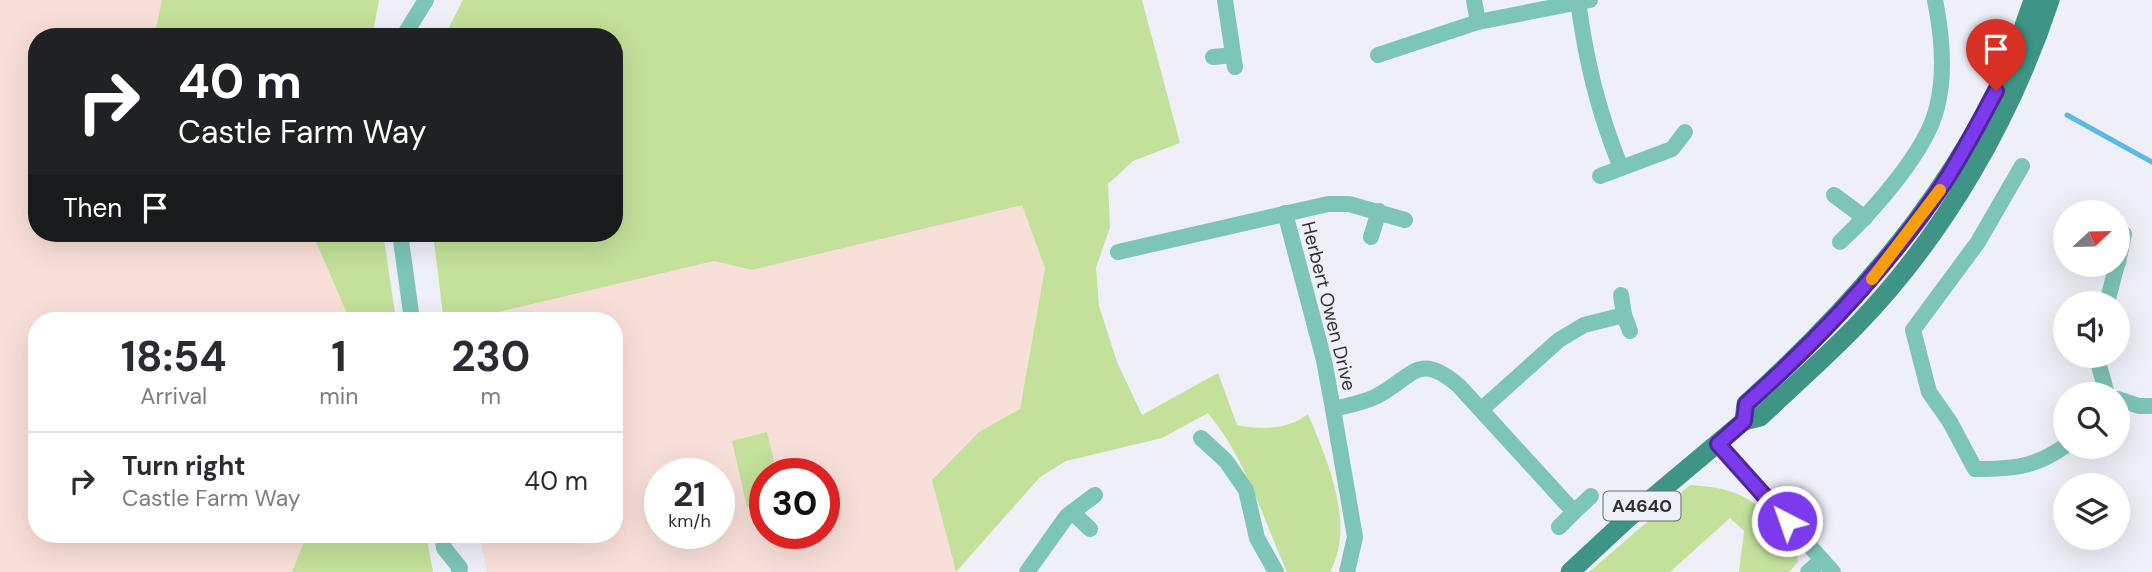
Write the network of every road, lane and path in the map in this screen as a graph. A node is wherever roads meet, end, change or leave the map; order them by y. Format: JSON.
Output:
{"nodes":[{"id":1,"x":426,"y":0,"type":"edge"},
{"id":2,"x":1225,"y":0,"type":"edge"},
{"id":3,"x":1474,"y":0,"type":"edge"},
{"id":4,"x":1936,"y":0,"type":"edge"},
{"id":5,"x":2033,"y":0,"type":"edge"},
{"id":6,"x":2050,"y":0,"type":"edge"},
{"id":7,"x":1584,"y":1,"type":"edge"},
{"id":8,"x":1478,"y":22,"type":"junction"},
{"id":9,"x":409,"y":28,"type":"edge"},
{"id":10,"x":1378,"y":55,"type":"dead end"},
{"id":11,"x":1213,"y":57,"type":"dead end"},
{"id":12,"x":1685,"y":132,"type":"dead end"},
{"id":13,"x":2022,"y":166,"type":"dead end"},
{"id":14,"x":1621,"y":168,"type":"junction"},
{"id":15,"x":1600,"y":176,"type":"dead end"},
{"id":16,"x":1834,"y":195,"type":"dead end"},
{"id":17,"x":1379,"y":211,"type":"junction"},
{"id":18,"x":1285,"y":214,"type":"junction"},
{"id":19,"x":1865,"y":218,"type":"junction"},
{"id":20,"x":1405,"y":219,"type":"dead end"},
{"id":21,"x":1371,"y":237,"type":"dead end"},
{"id":22,"x":401,"y":242,"type":"edge"},
{"id":23,"x":1840,"y":242,"type":"dead end"},
{"id":24,"x":1118,"y":252,"type":"dead end"},
{"id":25,"x":1620,"y":295,"type":"dead end"},
{"id":26,"x":411,"y":312,"type":"edge"},
{"id":27,"x":1624,"y":315,"type":"junction"},
{"id":28,"x":1630,"y":331,"type":"dead end"},
{"id":29,"x":2130,"y":403,"type":"edge"},
{"id":30,"x":2152,"y":406,"type":"edge"},
{"id":31,"x":1333,"y":409,"type":"junction"},
{"id":32,"x":1482,"y":409,"type":"junction"},
{"id":33,"x":1744,"y":421,"type":"junction"},
{"id":34,"x":1201,"y":438,"type":"dead end"},
{"id":35,"x":1718,"y":444,"type":"junction"},
{"id":36,"x":2053,"y":454,"type":"edge"},
{"id":37,"x":1095,"y":495,"type":"dead end"},
{"id":38,"x":1591,"y":496,"type":"dead end"},
{"id":39,"x":1072,"y":512,"type":"junction"},
{"id":40,"x":1574,"y":512,"type":"junction"},
{"id":41,"x":1559,"y":527,"type":"dead end"},
{"id":42,"x":1090,"y":529,"type":"dead end"},
{"id":43,"x":443,"y":543,"type":"edge"},
{"id":44,"x":1827,"y":566,"type":"edge"},
{"id":45,"x":459,"y":572,"type":"edge"},
{"id":46,"x":1027,"y":572,"type":"edge"},
{"id":47,"x":1276,"y":572,"type":"edge"},
{"id":48,"x":1346,"y":572,"type":"edge"},
{"id":49,"x":1570,"y":572,"type":"edge"},
{"id":50,"x":1808,"y":572,"type":"edge"}],
"edges":[{"from":1,"to":9,"type":"street"},
{"from":2,"to":11,"type":"street"},
{"from":3,"to":8,"type":"street"},
{"from":4,"to":19,"type":"street"},
{"from":5,"to":33,"type":"main road","number":"A4640"},
{"from":6,"to":33,"type":"main road","number":"A4640"},
{"from":7,"to":8,"type":"street"},
{"from":7,"to":14,"type":"street"},
{"from":8,"to":10,"type":"street"},
{"from":12,"to":14,"type":"street"},
{"from":13,"to":36,"type":"street"},
{"from":14,"to":15,"type":"street"},
{"from":16,"to":19,"type":"street"},
{"from":17,"to":18,"type":"street","name":"Herbert Owen Drive"},
{"from":17,"to":20,"type":"street","name":"Herbert Owen Drive"},
{"from":17,"to":21,"type":"street"},
{"from":18,"to":24,"type":"street","name":"Herbert Owen Drive"},
{"from":18,"to":31,"type":"street","name":"Herbert Owen Drive"},
{"from":19,"to":23,"type":"street"},
{"from":22,"to":26,"type":"street"},
{"from":25,"to":27,"type":"street"},
{"from":27,"to":28,"type":"street"},
{"from":27,"to":32,"type":"street"},
{"from":29,"to":30,"type":"street"},
{"from":31,"to":32,"type":"street"},
{"from":31,"to":48,"type":"street","name":"Herbert Owen Drive"},
{"from":32,"to":40,"type":"street"},
{"from":33,"to":35,"type":"main road","number":"A4640"},
{"from":34,"to":47,"type":"street"},
{"from":35,"to":44,"type":"street"},
{"from":35,"to":49,"type":"main road","number":"A4640"},
{"from":37,"to":39,"type":"street"},
{"from":38,"to":40,"type":"street"},
{"from":39,"to":42,"type":"street"},
{"from":39,"to":46,"type":"street"},
{"from":40,"to":41,"type":"street"},
{"from":43,"to":45,"type":"street"},
{"from":44,"to":50,"type":"street"}]}
